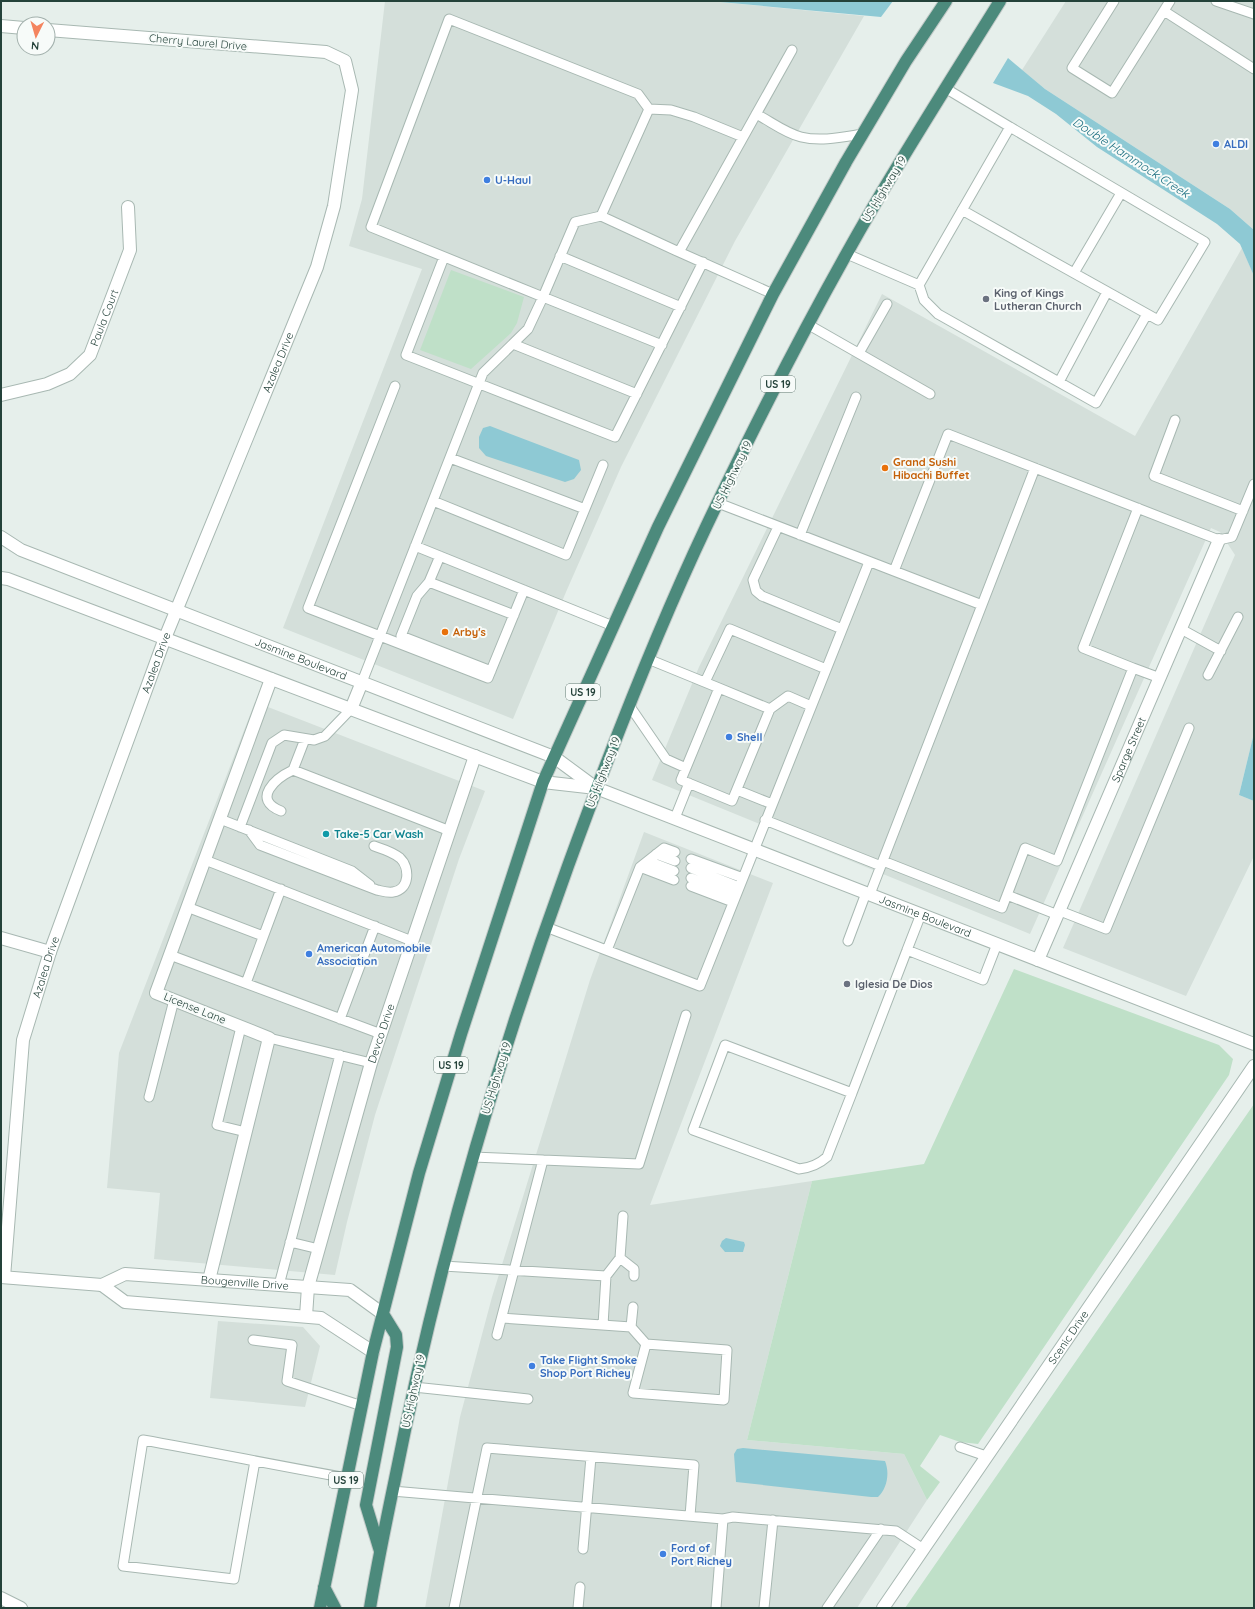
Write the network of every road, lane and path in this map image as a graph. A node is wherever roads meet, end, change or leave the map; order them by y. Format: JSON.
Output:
{"nodes":[{"id":1,"x":946,"y":1,"type":"edge"},
{"id":2,"x":1000,"y":1,"type":"edge"},
{"id":3,"x":1114,"y":1,"type":"edge"},
{"id":4,"x":1170,"y":1,"type":"edge"},
{"id":5,"x":1216,"y":1,"type":"edge"},
{"id":6,"x":1164,"y":11,"type":"junction"},
{"id":7,"x":1254,"y":14,"type":"edge"},
{"id":8,"x":1,"y":26,"type":"edge"},
{"id":9,"x":16,"y":27,"type":"edge"},
{"id":10,"x":56,"y":31,"type":"edge"},
{"id":11,"x":792,"y":50,"type":"dead end"},
{"id":12,"x":345,"y":61,"type":"joint"},
{"id":13,"x":1254,"y":69,"type":"edge"},
{"id":14,"x":945,"y":88,"type":"junction"},
{"id":15,"x":649,"y":109,"type":"junction"},
{"id":16,"x":756,"y":114,"type":"junction"},
{"id":17,"x":1010,"y":127,"type":"junction"},
{"id":18,"x":863,"y":134,"type":"junction"},
{"id":19,"x":744,"y":137,"type":"junction"},
{"id":20,"x":1121,"y":193,"type":"junction"},
{"id":21,"x":128,"y":207,"type":"dead end"},
{"id":22,"x":962,"y":210,"type":"junction"},
{"id":23,"x":601,"y":216,"type":"junction"},
{"id":24,"x":679,"y":252,"type":"junction"},
{"id":25,"x":847,"y":254,"type":"junction"},
{"id":26,"x":560,"y":256,"type":"junction"},
{"id":27,"x":444,"y":257,"type":"junction"},
{"id":28,"x":703,"y":262,"type":"junction"},
{"id":29,"x":1074,"y":273,"type":"junction"},
{"id":30,"x":919,"y":285,"type":"junction"},
{"id":31,"x":1107,"y":292,"type":"junction"},
{"id":32,"x":773,"y":294,"type":"junction"},
{"id":33,"x":543,"y":297,"type":"junction"},
{"id":34,"x":887,"y":304,"type":"dead end"},
{"id":35,"x":681,"y":306,"type":"junction"},
{"id":36,"x":1147,"y":314,"type":"junction"},
{"id":37,"x":809,"y":325,"type":"junction"},
{"id":38,"x":512,"y":344,"type":"junction"},
{"id":39,"x":662,"y":345,"type":"junction"},
{"id":40,"x":859,"y":353,"type":"junction"},
{"id":41,"x":1059,"y":382,"type":"junction"},
{"id":42,"x":479,"y":384,"type":"junction"},
{"id":43,"x":395,"y":386,"type":"dead end"},
{"id":44,"x":637,"y":394,"type":"junction"},
{"id":45,"x":930,"y":394,"type":"dead end"},
{"id":46,"x":1,"y":395,"type":"edge"},
{"id":47,"x":856,"y":397,"type":"dead end"},
{"id":48,"x":1176,"y":420,"type":"dead end"},
{"id":49,"x":450,"y":458,"type":"junction"},
{"id":50,"x":603,"y":466,"type":"dead end"},
{"id":51,"x":1035,"y":468,"type":"junction"},
{"id":52,"x":1254,"y":484,"type":"edge"},
{"id":53,"x":433,"y":500,"type":"junction"},
{"id":54,"x":718,"y":504,"type":"junction"},
{"id":55,"x":1138,"y":508,"type":"junction"},
{"id":56,"x":585,"y":509,"type":"junction"},
{"id":57,"x":1243,"y":511,"type":"junction"},
{"id":58,"x":778,"y":527,"type":"junction"},
{"id":59,"x":800,"y":535,"type":"junction"},
{"id":60,"x":1,"y":537,"type":"edge"},
{"id":61,"x":1220,"y":540,"type":"junction"},
{"id":62,"x":415,"y":546,"type":"junction"},
{"id":63,"x":440,"y":556,"type":"junction"},
{"id":64,"x":869,"y":562,"type":"junction"},
{"id":65,"x":894,"y":571,"type":"junction"},
{"id":66,"x":1,"y":578,"type":"edge"},
{"id":67,"x":429,"y":582,"type":"junction"},
{"id":68,"x":524,"y":590,"type":"junction"},
{"id":69,"x":982,"y":605,"type":"junction"},
{"id":70,"x":177,"y":610,"type":"junction"},
{"id":71,"x":514,"y":615,"type":"junction"},
{"id":72,"x":1238,"y":617,"type":"dead end"},
{"id":73,"x":612,"y":626,"type":"junction"},
{"id":74,"x":842,"y":629,"type":"junction"},
{"id":75,"x":1181,"y":629,"type":"junction"},
{"id":76,"x":380,"y":636,"type":"junction"},
{"id":77,"x":165,"y":638,"type":"junction"},
{"id":78,"x":1221,"y":651,"type":"junction"},
{"id":79,"x":648,"y":659,"type":"junction"},
{"id":80,"x":1133,"y":668,"type":"junction"},
{"id":81,"x":826,"y":669,"type":"junction"},
{"id":82,"x":491,"y":671,"type":"junction"},
{"id":83,"x":1208,"y":675,"type":"dead end"},
{"id":84,"x":1160,"y":678,"type":"junction"},
{"id":85,"x":271,"y":679,"type":"junction"},
{"id":86,"x":362,"y":682,"type":"junction"},
{"id":87,"x":705,"y":682,"type":"junction"},
{"id":88,"x":719,"y":688,"type":"junction"},
{"id":89,"x":629,"y":705,"type":"junction"},
{"id":90,"x":811,"y":706,"type":"junction"},
{"id":91,"x":351,"y":709,"type":"junction"},
{"id":92,"x":770,"y":709,"type":"junction"},
{"id":93,"x":1189,"y":728,"type":"dead end"},
{"id":94,"x":305,"y":740,"type":"junction"},
{"id":95,"x":475,"y":756,"type":"junction"},
{"id":96,"x":554,"y":757,"type":"junction"},
{"id":97,"x":686,"y":768,"type":"junction"},
{"id":98,"x":293,"y":770,"type":"junction"},
{"id":99,"x":543,"y":782,"type":"junction"},
{"id":100,"x":689,"y":783,"type":"junction"},
{"id":101,"x":596,"y":788,"type":"junction"},
{"id":102,"x":736,"y":790,"type":"junction"},
{"id":103,"x":772,"y":804,"type":"junction"},
{"id":104,"x":281,"y":811,"type":"dead end"},
{"id":105,"x":675,"y":818,"type":"junction"},
{"id":106,"x":220,"y":819,"type":"junction"},
{"id":107,"x":765,"y":820,"type":"junction"},
{"id":108,"x":240,"y":827,"type":"junction"},
{"id":109,"x":450,"y":831,"type":"junction"},
{"id":110,"x":374,"y":846,"type":"dead end"},
{"id":111,"x":754,"y":849,"type":"junction"},
{"id":112,"x":675,"y":857,"type":"dead end"},
{"id":113,"x":691,"y":858,"type":"dead end"},
{"id":114,"x":205,"y":860,"type":"junction"},
{"id":115,"x":648,"y":861,"type":"junction"},
{"id":116,"x":882,"y":864,"type":"junction"},
{"id":117,"x":640,"y":867,"type":"junction"},
{"id":118,"x":281,"y":889,"type":"junction"},
{"id":119,"x":738,"y":890,"type":"junction"},
{"id":120,"x":868,"y":893,"type":"junction"},
{"id":121,"x":1007,"y":895,"type":"junction"},
{"id":122,"x":187,"y":907,"type":"junction"},
{"id":123,"x":1059,"y":913,"type":"junction"},
{"id":124,"x":921,"y":914,"type":"junction"},
{"id":125,"x":374,"y":926,"type":"junction"},
{"id":126,"x":546,"y":927,"type":"junction"},
{"id":127,"x":263,"y":936,"type":"junction"},
{"id":128,"x":1,"y":938,"type":"edge"},
{"id":129,"x":412,"y":941,"type":"junction"},
{"id":130,"x":848,"y":942,"type":"dead end"},
{"id":131,"x":997,"y":944,"type":"junction"},
{"id":132,"x":607,"y":950,"type":"junction"},
{"id":133,"x":907,"y":950,"type":"junction"},
{"id":134,"x":50,"y":952,"type":"junction"},
{"id":135,"x":170,"y":955,"type":"junction"},
{"id":136,"x":1038,"y":960,"type":"junction"},
{"id":137,"x":246,"y":983,"type":"junction"},
{"id":138,"x":174,"y":1000,"type":"junction"},
{"id":139,"x":686,"y":1015,"type":"dead end"},
{"id":140,"x":340,"y":1019,"type":"junction"},
{"id":141,"x":241,"y":1027,"type":"junction"},
{"id":142,"x":381,"y":1034,"type":"junction"},
{"id":143,"x":269,"y":1038,"type":"junction"},
{"id":144,"x":1254,"y":1044,"type":"edge"},
{"id":145,"x":340,"y":1056,"type":"junction"},
{"id":146,"x":371,"y":1063,"type":"junction"},
{"id":147,"x":1254,"y":1066,"type":"edge"},
{"id":148,"x":852,"y":1093,"type":"junction"},
{"id":149,"x":149,"y":1096,"type":"dead end"},
{"id":150,"x":246,"y":1132,"type":"junction"},
{"id":151,"x":473,"y":1157,"type":"junction"},
{"id":152,"x":543,"y":1160,"type":"junction"},
{"id":153,"x":623,"y":1216,"type":"dead end"},
{"id":154,"x":290,"y":1242,"type":"junction"},
{"id":155,"x":319,"y":1249,"type":"junction"},
{"id":156,"x":620,"y":1258,"type":"junction"},
{"id":157,"x":444,"y":1266,"type":"junction"},
{"id":158,"x":514,"y":1270,"type":"junction"},
{"id":159,"x":606,"y":1276,"type":"junction"},
{"id":160,"x":634,"y":1276,"type":"dead end"},
{"id":161,"x":3,"y":1277,"type":"edge"},
{"id":162,"x":209,"y":1280,"type":"junction"},
{"id":163,"x":102,"y":1285,"type":"junction"},
{"id":164,"x":279,"y":1285,"type":"junction"},
{"id":165,"x":308,"y":1287,"type":"junction"},
{"id":166,"x":633,"y":1306,"type":"dead end"},
{"id":167,"x":383,"y":1314,"type":"junction"},
{"id":168,"x":306,"y":1316,"type":"junction"},
{"id":169,"x":502,"y":1318,"type":"junction"},
{"id":170,"x":603,"y":1325,"type":"junction"},
{"id":171,"x":631,"y":1327,"type":"junction"},
{"id":172,"x":497,"y":1335,"type":"dead end"},
{"id":173,"x":253,"y":1340,"type":"dead end"},
{"id":174,"x":646,"y":1344,"type":"junction"},
{"id":175,"x":372,"y":1352,"type":"junction"},
{"id":176,"x":414,"y":1387,"type":"junction"},
{"id":177,"x":528,"y":1399,"type":"dead end"},
{"id":178,"x":362,"y":1406,"type":"junction"},
{"id":179,"x":960,"y":1447,"type":"dead end"},
{"id":180,"x":986,"y":1456,"type":"junction"},
{"id":181,"x":591,"y":1457,"type":"junction"},
{"id":182,"x":255,"y":1461,"type":"junction"},
{"id":183,"x":347,"y":1478,"type":"junction"},
{"id":184,"x":392,"y":1491,"type":"junction"},
{"id":185,"x":477,"y":1498,"type":"junction"},
{"id":186,"x":587,"y":1507,"type":"junction"},
{"id":187,"x":690,"y":1516,"type":"junction"},
{"id":188,"x":723,"y":1518,"type":"junction"},
{"id":189,"x":772,"y":1520,"type":"junction"},
{"id":190,"x":882,"y":1529,"type":"junction"},
{"id":191,"x":922,"y":1548,"type":"junction"},
{"id":192,"x":583,"y":1549,"type":"dead end"},
{"id":193,"x":380,"y":1553,"type":"junction"},
{"id":194,"x":324,"y":1587,"type":"junction"},
{"id":195,"x":580,"y":1587,"type":"dead end"},
{"id":196,"x":1,"y":1598,"type":"edge"},
{"id":197,"x":21,"y":1608,"type":"edge"},
{"id":198,"x":320,"y":1608,"type":"edge"},
{"id":199,"x":335,"y":1608,"type":"edge"},
{"id":200,"x":370,"y":1608,"type":"edge"},
{"id":201,"x":454,"y":1608,"type":"edge"},
{"id":202,"x":578,"y":1608,"type":"edge"},
{"id":203,"x":716,"y":1608,"type":"edge"},
{"id":204,"x":764,"y":1608,"type":"edge"},
{"id":205,"x":827,"y":1608,"type":"edge"},
{"id":206,"x":883,"y":1608,"type":"edge"}],
"edges":[{"from":1,"to":18,"type":"highway","number":"US 19"},
{"from":2,"to":14,"type":"highway","name":"US Highway 19","number":"US 19"},
{"from":3,"to":6,"type":"lane"},
{"from":4,"to":6,"type":"lane"},
{"from":5,"to":7,"type":"lane"},
{"from":6,"to":13,"type":"lane"},
{"from":8,"to":9,"type":"street"},
{"from":10,"to":12,"type":"street","name":"Cherry Laurel Drive"},
{"from":11,"to":16,"type":"lane"},
{"from":12,"to":70,"type":"street","name":"Azalea Drive"},
{"from":14,"to":17,"type":"lane"},
{"from":14,"to":25,"type":"highway","name":"US Highway 19","number":"US 19"},
{"from":15,"to":19,"type":"lane"},
{"from":15,"to":23,"type":"lane"},
{"from":15,"to":27,"type":"lane"},
{"from":16,"to":18,"type":"lane"},
{"from":16,"to":19,"type":"lane"},
{"from":17,"to":20,"type":"lane"},
{"from":17,"to":22,"type":"lane"},
{"from":18,"to":32,"type":"highway","number":"US 19"},
{"from":19,"to":24,"type":"lane"},
{"from":20,"to":29,"type":"lane"},
{"from":20,"to":36,"type":"lane"},
{"from":21,"to":46,"type":"street","name":"Paula Court"},
{"from":22,"to":29,"type":"lane"},
{"from":22,"to":30,"type":"lane"},
{"from":23,"to":24,"type":"lane"},
{"from":23,"to":26,"type":"lane"},
{"from":24,"to":28,"type":"lane"},
{"from":25,"to":30,"type":"lane"},
{"from":25,"to":37,"type":"highway","name":"US Highway 19","number":"US 19"},
{"from":26,"to":33,"type":"lane"},
{"from":26,"to":35,"type":"lane"},
{"from":27,"to":33,"type":"lane"},
{"from":27,"to":42,"type":"lane"},
{"from":28,"to":32,"type":"lane"},
{"from":28,"to":35,"type":"lane"},
{"from":29,"to":31,"type":"lane"},
{"from":30,"to":41,"type":"lane"},
{"from":31,"to":36,"type":"lane"},
{"from":31,"to":41,"type":"lane"},
{"from":32,"to":73,"type":"highway","number":"US 19"},
{"from":33,"to":38,"type":"lane"},
{"from":33,"to":39,"type":"lane"},
{"from":34,"to":40,"type":"lane"},
{"from":35,"to":39,"type":"lane"},
{"from":36,"to":41,"type":"lane"},
{"from":37,"to":40,"type":"lane"},
{"from":37,"to":54,"type":"highway","name":"US Highway 19","number":"US 19"},
{"from":38,"to":42,"type":"lane"},
{"from":38,"to":44,"type":"lane"},
{"from":39,"to":44,"type":"lane"},
{"from":40,"to":45,"type":"lane"},
{"from":42,"to":44,"type":"lane"},
{"from":42,"to":49,"type":"lane"},
{"from":43,"to":76,"type":"lane"},
{"from":47,"to":59,"type":"lane"},
{"from":48,"to":57,"type":"lane"},
{"from":49,"to":53,"type":"lane"},
{"from":49,"to":56,"type":"lane"},
{"from":50,"to":56,"type":"lane"},
{"from":51,"to":55,"type":"lane"},
{"from":51,"to":65,"type":"lane"},
{"from":51,"to":69,"type":"lane"},
{"from":52,"to":57,"type":"lane"},
{"from":53,"to":56,"type":"lane"},
{"from":53,"to":62,"type":"lane"},
{"from":54,"to":58,"type":"lane"},
{"from":54,"to":79,"type":"highway","name":"US Highway 19","number":"US 19"},
{"from":55,"to":61,"type":"lane"},
{"from":55,"to":80,"type":"lane"},
{"from":57,"to":61,"type":"lane"},
{"from":58,"to":59,"type":"lane"},
{"from":58,"to":74,"type":"lane"},
{"from":59,"to":64,"type":"lane"},
{"from":60,"to":70,"type":"street","name":"Jasmine Boulevard"},
{"from":61,"to":75,"type":"street","name":"Sparge Street"},
{"from":62,"to":63,"type":"lane"},
{"from":62,"to":76,"type":"lane"},
{"from":63,"to":67,"type":"lane"},
{"from":63,"to":68,"type":"lane"},
{"from":64,"to":65,"type":"lane"},
{"from":64,"to":74,"type":"lane"},
{"from":65,"to":69,"type":"lane"},
{"from":66,"to":77,"type":"street","name":"Jasmine Boulevard"},
{"from":67,"to":71,"type":"lane"},
{"from":67,"to":82,"type":"lane"},
{"from":68,"to":71,"type":"lane"},
{"from":68,"to":73,"type":"lane"},
{"from":69,"to":116,"type":"lane"},
{"from":70,"to":77,"type":"street","name":"Azalea Drive"},
{"from":70,"to":86,"type":"street","name":"Jasmine Boulevard"},
{"from":71,"to":82,"type":"lane"},
{"from":72,"to":78,"type":"lane"},
{"from":73,"to":96,"type":"highway","number":"US 19"},
{"from":74,"to":81,"type":"lane"},
{"from":75,"to":78,"type":"lane"},
{"from":75,"to":84,"type":"street","name":"Sparge Street"},
{"from":76,"to":82,"type":"lane"},
{"from":76,"to":86,"type":"lane"},
{"from":77,"to":85,"type":"street","name":"Jasmine Boulevard"},
{"from":77,"to":134,"type":"street","name":"Azalea Drive"},
{"from":78,"to":83,"type":"lane"},
{"from":79,"to":87,"type":"lane"},
{"from":79,"to":89,"type":"highway","name":"US Highway 19","number":"US 19"},
{"from":80,"to":84,"type":"lane"},
{"from":80,"to":121,"type":"lane"},
{"from":81,"to":87,"type":"lane"},
{"from":81,"to":90,"type":"lane"},
{"from":84,"to":123,"type":"street","name":"Sparge Street"},
{"from":85,"to":91,"type":"street","name":"Jasmine Boulevard"},
{"from":85,"to":106,"type":"street","name":"License Lane"},
{"from":86,"to":91,"type":"street"},
{"from":86,"to":96,"type":"street","name":"Jasmine Boulevard"},
{"from":87,"to":88,"type":"lane"},
{"from":88,"to":92,"type":"lane"},
{"from":88,"to":97,"type":"lane"},
{"from":89,"to":97,"type":"lane"},
{"from":89,"to":101,"type":"highway","name":"US Highway 19","number":"US 19"},
{"from":90,"to":92,"type":"lane"},
{"from":90,"to":103,"type":"lane"},
{"from":91,"to":94,"type":"lane"},
{"from":91,"to":95,"type":"street","name":"Jasmine Boulevard"},
{"from":92,"to":102,"type":"lane"},
{"from":93,"to":123,"type":"lane"},
{"from":94,"to":98,"type":"lane"},
{"from":94,"to":108,"type":"lane"},
{"from":95,"to":99,"type":"street","name":"Jasmine Boulevard"},
{"from":95,"to":109,"type":"street","name":"Devco Drive"},
{"from":96,"to":99,"type":"highway","number":"US 19"},
{"from":96,"to":101,"type":"street","name":"Jasmine Boulevard"},
{"from":97,"to":100,"type":"lane"},
{"from":98,"to":104,"type":"lane"},
{"from":98,"to":109,"type":"lane"},
{"from":99,"to":101,"type":"street","name":"Jasmine Boulevard"},
{"from":99,"to":167,"type":"highway","number":"US 19"},
{"from":100,"to":102,"type":"lane"},
{"from":100,"to":105,"type":"lane"},
{"from":101,"to":105,"type":"street","name":"Jasmine Boulevard"},
{"from":101,"to":126,"type":"highway","name":"US Highway 19","number":"US 19"},
{"from":102,"to":103,"type":"lane"},
{"from":103,"to":107,"type":"lane"},
{"from":105,"to":111,"type":"street","name":"Jasmine Boulevard"},
{"from":106,"to":108,"type":"lane"},
{"from":106,"to":114,"type":"street","name":"License Lane"},
{"from":107,"to":111,"type":"lane"},
{"from":107,"to":116,"type":"lane"},
{"from":108,"to":110,"type":"lane"},
{"from":109,"to":129,"type":"street","name":"Devco Drive"},
{"from":111,"to":119,"type":"lane"},
{"from":111,"to":120,"type":"street","name":"Jasmine Boulevard"},
{"from":112,"to":115,"type":"lane"},
{"from":113,"to":119,"type":"lane"},
{"from":114,"to":118,"type":"lane"},
{"from":114,"to":122,"type":"street","name":"License Lane"},
{"from":115,"to":117,"type":"lane"},
{"from":115,"to":117,"type":"lane"},
{"from":116,"to":120,"type":"lane"},
{"from":116,"to":121,"type":"lane"},
{"from":117,"to":132,"type":"lane"},
{"from":118,"to":125,"type":"lane"},
{"from":118,"to":127,"type":"lane"},
{"from":119,"to":119,"type":"lane"},
{"from":119,"to":132,"type":"lane"},
{"from":120,"to":124,"type":"street","name":"Jasmine Boulevard"},
{"from":120,"to":130,"type":"lane"},
{"from":121,"to":123,"type":"lane"},
{"from":122,"to":127,"type":"lane"},
{"from":122,"to":135,"type":"street","name":"License Lane"},
{"from":123,"to":136,"type":"street","name":"Sparge Street"},
{"from":124,"to":131,"type":"street","name":"Jasmine Boulevard"},
{"from":124,"to":133,"type":"lane"},
{"from":125,"to":129,"type":"lane"},
{"from":125,"to":140,"type":"lane"},
{"from":126,"to":132,"type":"lane"},
{"from":126,"to":151,"type":"highway","name":"US Highway 19","number":"US 19"},
{"from":127,"to":137,"type":"lane"},
{"from":128,"to":134,"type":"street"},
{"from":129,"to":142,"type":"street","name":"Devco Drive"},
{"from":131,"to":133,"type":"lane"},
{"from":131,"to":136,"type":"street","name":"Jasmine Boulevard"},
{"from":133,"to":148,"type":"lane"},
{"from":134,"to":161,"type":"street","name":"Azalea Drive"},
{"from":135,"to":137,"type":"lane"},
{"from":135,"to":138,"type":"street","name":"License Lane"},
{"from":136,"to":144,"type":"street","name":"Jasmine Boulevard"},
{"from":137,"to":140,"type":"lane"},
{"from":138,"to":141,"type":"street","name":"License Lane"},
{"from":138,"to":149,"type":"lane"},
{"from":139,"to":152,"type":"lane"},
{"from":140,"to":142,"type":"lane"},
{"from":141,"to":143,"type":"street","name":"License Lane"},
{"from":141,"to":150,"type":"lane"},
{"from":142,"to":146,"type":"street","name":"Devco Drive"},
{"from":143,"to":145,"type":"lane"},
{"from":143,"to":150,"type":"street"},
{"from":145,"to":146,"type":"lane"},
{"from":145,"to":154,"type":"lane"},
{"from":146,"to":155,"type":"street","name":"Devco Drive"},
{"from":147,"to":180,"type":"street","name":"Scenic Drive"},
{"from":148,"to":148,"type":"lane"},
{"from":150,"to":162,"type":"street"},
{"from":151,"to":152,"type":"lane"},
{"from":151,"to":157,"type":"highway","name":"US Highway 19","number":"US 19"},
{"from":152,"to":158,"type":"lane"},
{"from":153,"to":156,"type":"lane"},
{"from":154,"to":155,"type":"lane"},
{"from":154,"to":164,"type":"lane"},
{"from":155,"to":165,"type":"street","name":"Devco Drive"},
{"from":156,"to":159,"type":"lane"},
{"from":156,"to":160,"type":"lane"},
{"from":157,"to":158,"type":"lane"},
{"from":157,"to":176,"type":"highway","name":"US Highway 19","number":"US 19"},
{"from":158,"to":159,"type":"lane"},
{"from":158,"to":169,"type":"lane"},
{"from":159,"to":170,"type":"lane"},
{"from":161,"to":163,"type":"street"},
{"from":162,"to":163,"type":"street","name":"Bougenville Drive"},
{"from":162,"to":164,"type":"street","name":"Bougenville Drive"},
{"from":163,"to":168,"type":"street"},
{"from":164,"to":165,"type":"street","name":"Bougenville Drive"},
{"from":165,"to":167,"type":"street","name":"Bougenville Drive"},
{"from":165,"to":168,"type":"street","name":"Devco Drive"},
{"from":166,"to":171,"type":"lane"},
{"from":167,"to":175,"type":"highway","number":"US 19"},
{"from":167,"to":193,"type":"highway"},
{"from":168,"to":175,"type":"street"},
{"from":169,"to":170,"type":"lane"},
{"from":169,"to":172,"type":"lane"},
{"from":170,"to":171,"type":"lane"},
{"from":171,"to":174,"type":"lane"},
{"from":173,"to":178,"type":"lane"},
{"from":174,"to":174,"type":"lane"},
{"from":175,"to":178,"type":"highway","number":"US 19"},
{"from":176,"to":177,"type":"lane"},
{"from":176,"to":184,"type":"highway","name":"US Highway 19","number":"US 19"},
{"from":178,"to":183,"type":"highway","number":"US 19"},
{"from":179,"to":180,"type":"lane"},
{"from":180,"to":191,"type":"street","name":"Scenic Drive"},
{"from":181,"to":185,"type":"lane"},
{"from":181,"to":186,"type":"lane"},
{"from":181,"to":187,"type":"lane"},
{"from":182,"to":182,"type":"lane"},
{"from":182,"to":183,"type":"lane"},
{"from":183,"to":194,"type":"highway","number":"US 19"},
{"from":184,"to":185,"type":"lane"},
{"from":184,"to":193,"type":"highway","name":"US Highway 19","number":"US 19"},
{"from":185,"to":186,"type":"lane"},
{"from":185,"to":201,"type":"lane"},
{"from":186,"to":187,"type":"lane"},
{"from":186,"to":192,"type":"lane"},
{"from":187,"to":188,"type":"lane"},
{"from":188,"to":189,"type":"lane"},
{"from":188,"to":203,"type":"lane"},
{"from":189,"to":190,"type":"lane"},
{"from":189,"to":204,"type":"lane"},
{"from":190,"to":191,"type":"lane"},
{"from":190,"to":205,"type":"lane"},
{"from":191,"to":206,"type":"street","name":"Scenic Drive"},
{"from":193,"to":200,"type":"highway","name":"US Highway 19","number":"US 19"},
{"from":194,"to":198,"type":"highway","number":"US 19"},
{"from":194,"to":199,"type":"highway"},
{"from":195,"to":202,"type":"lane"},
{"from":196,"to":197,"type":"street"}]}
